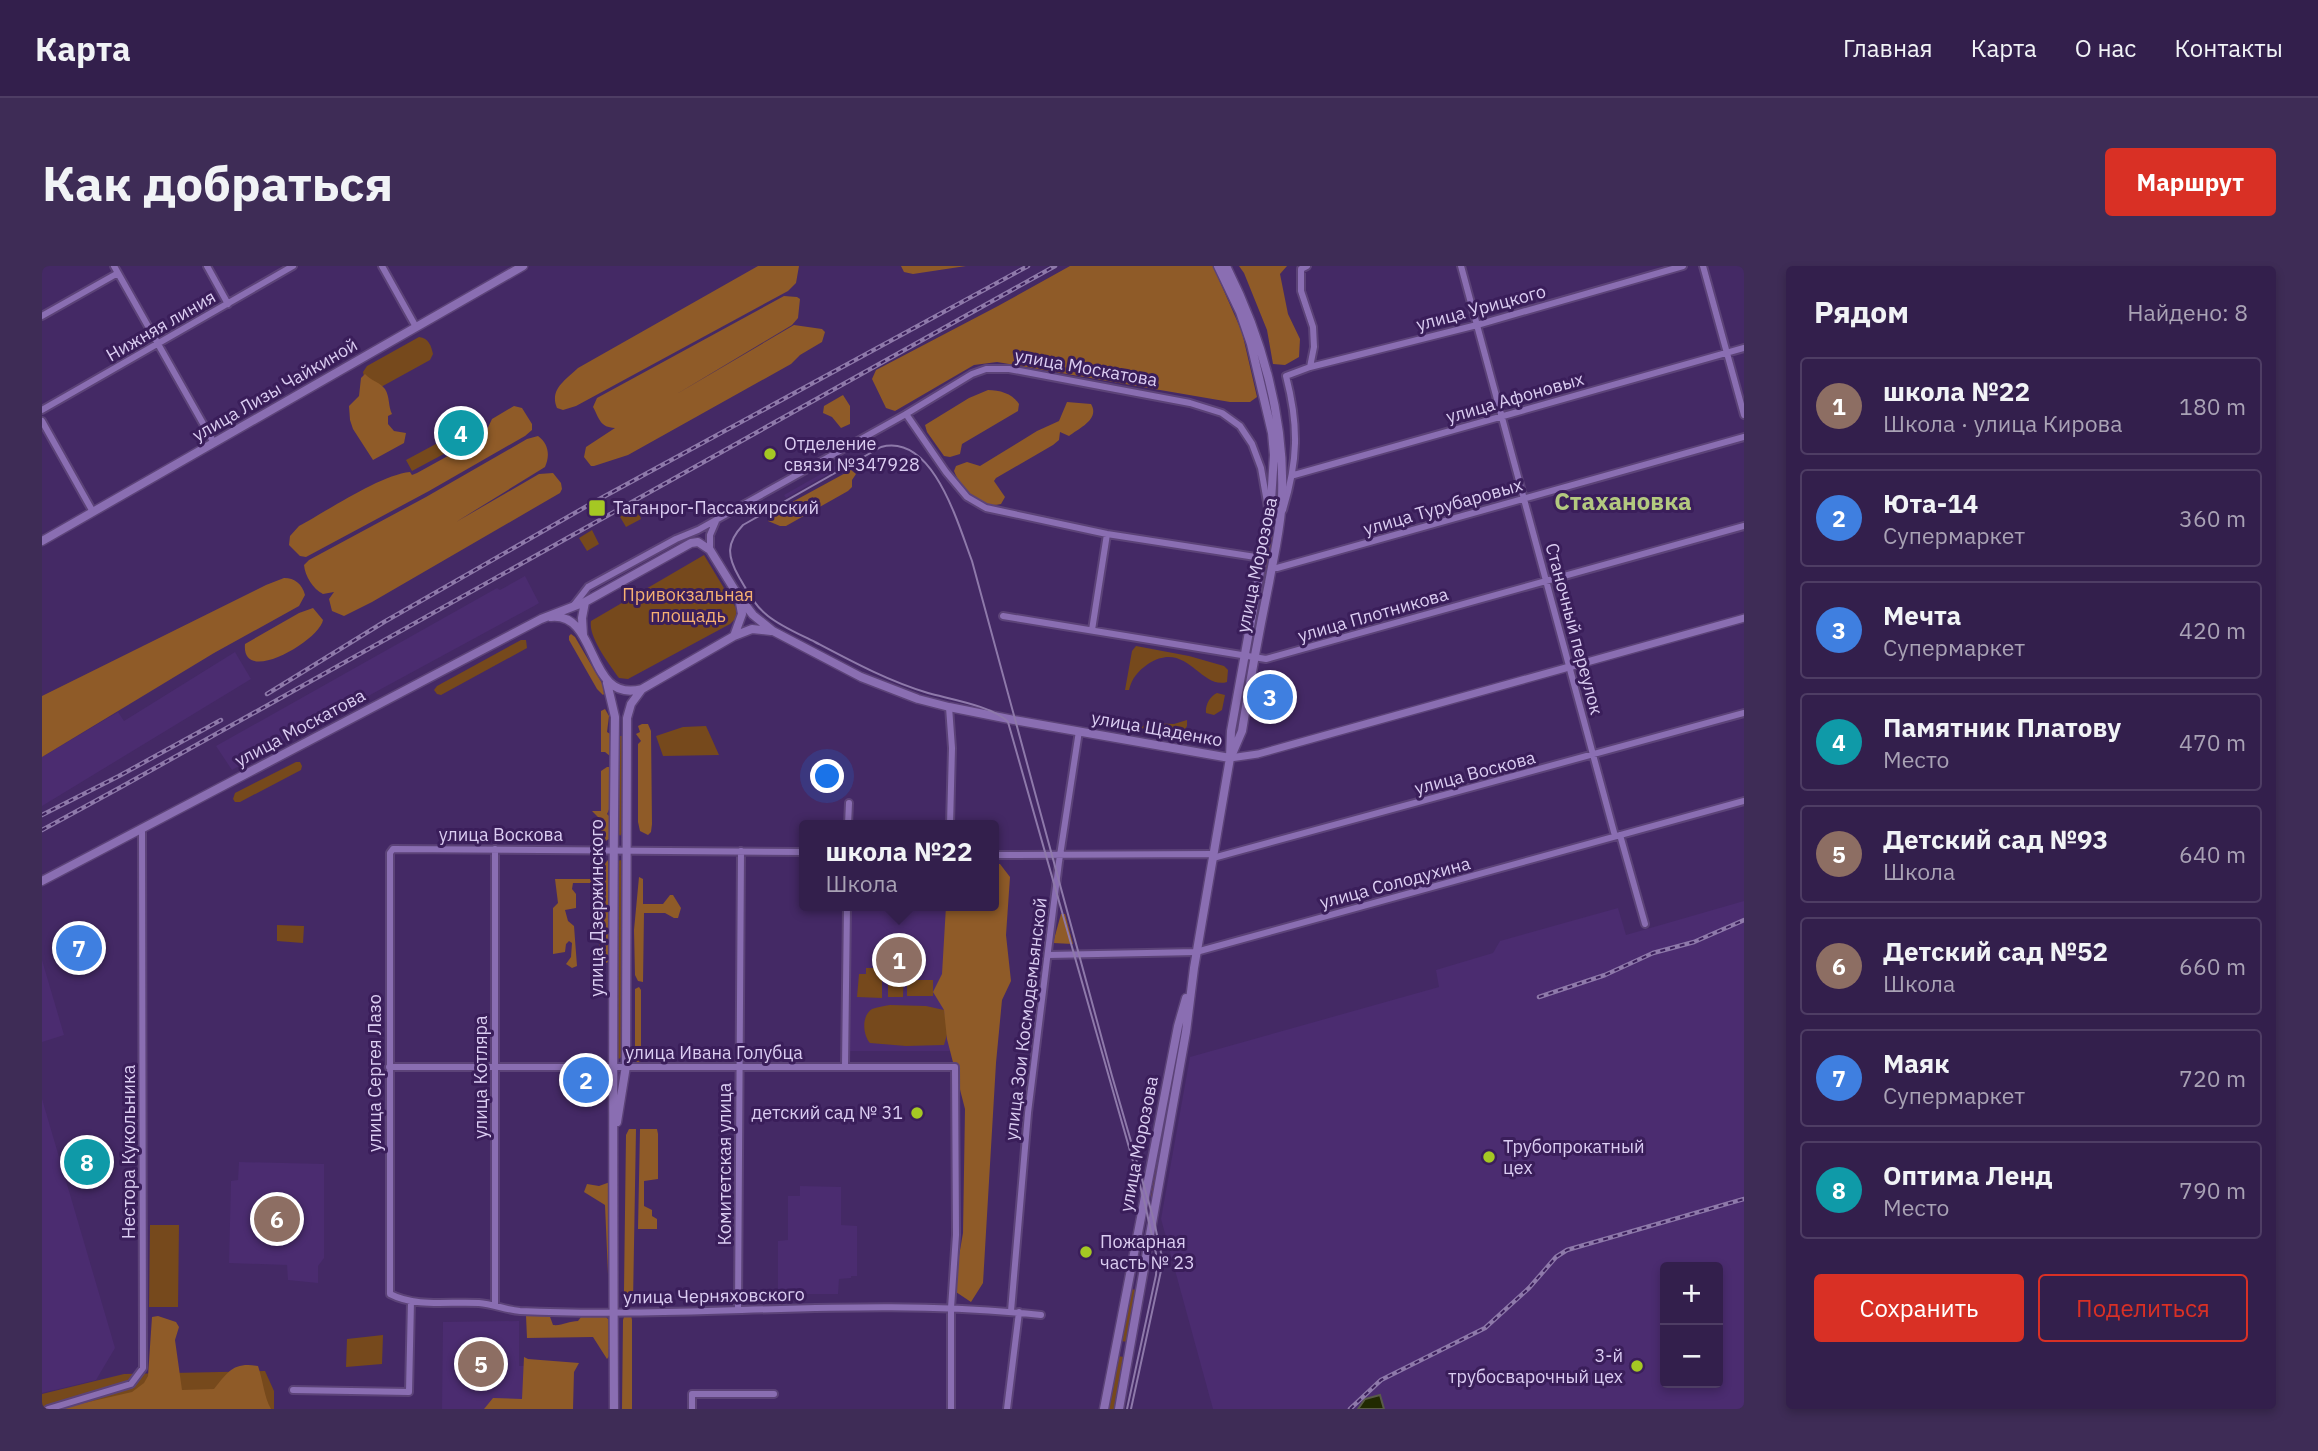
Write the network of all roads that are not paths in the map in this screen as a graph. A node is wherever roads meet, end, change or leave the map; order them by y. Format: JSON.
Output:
{"nodes":[{"id":1,"x":207,"y":266,"type":"edge"},
{"id":2,"x":293,"y":266,"type":"edge"},
{"id":3,"x":382,"y":266,"type":"edge"},
{"id":4,"x":523,"y":266,"type":"edge"},
{"id":5,"x":1218,"y":266,"type":"edge"},
{"id":6,"x":1226,"y":266,"type":"edge"},
{"id":7,"x":1461,"y":266,"type":"edge"},
{"id":8,"x":1684,"y":266,"type":"edge"},
{"id":9,"x":1703,"y":266,"type":"edge"},
{"id":10,"x":1304,"y":267,"type":"edge"},
{"id":11,"x":116,"y":269,"type":"edge"},
{"id":12,"x":228,"y":304,"type":"junction"},
{"id":13,"x":42,"y":316,"type":"edge"},
{"id":14,"x":1477,"y":325,"type":"junction"},
{"id":15,"x":416,"y":327,"type":"junction"},
{"id":16,"x":158,"y":344,"type":"junction"},
{"id":17,"x":1744,"y":348,"type":"edge"},
{"id":18,"x":1727,"y":352,"type":"junction"},
{"id":19,"x":1310,"y":367,"type":"junction"},
{"id":20,"x":1286,"y":376,"type":"joint"},
{"id":21,"x":42,"y":410,"type":"edge"},
{"id":22,"x":906,"y":414,"type":"junction"},
{"id":23,"x":1744,"y":415,"type":"edge"},
{"id":24,"x":1502,"y":416,"type":"junction"},
{"id":25,"x":42,"y":421,"type":"edge"},
{"id":26,"x":1744,"y":437,"type":"edge"},
{"id":27,"x":214,"y":443,"type":"junction"},
{"id":28,"x":1294,"y":475,"type":"junction"},
{"id":29,"x":1524,"y":499,"type":"junction"},
{"id":30,"x":93,"y":512,"type":"junction"},
{"id":31,"x":1270,"y":516,"type":"junction"},
{"id":32,"x":1281,"y":518,"type":"junction"},
{"id":33,"x":717,"y":520,"type":"junction"},
{"id":34,"x":1744,"y":526,"type":"edge"},
{"id":35,"x":698,"y":530,"type":"junction"},
{"id":36,"x":1107,"y":534,"type":"junction"},
{"id":37,"x":42,"y":541,"type":"edge"},
{"id":38,"x":691,"y":543,"type":"junction"},
{"id":39,"x":710,"y":550,"type":"junction"},
{"id":40,"x":1262,"y":558,"type":"junction"},
{"id":41,"x":1272,"y":568,"type":"junction"},
{"id":42,"x":1546,"y":581,"type":"junction"},
{"id":43,"x":588,"y":587,"type":"junction"},
{"id":44,"x":739,"y":597,"type":"junction"},
{"id":45,"x":585,"y":602,"type":"junction"},
{"id":46,"x":574,"y":605,"type":"junction"},
{"id":47,"x":1003,"y":616,"type":"dead end"},
{"id":48,"x":541,"y":618,"type":"junction"},
{"id":49,"x":1744,"y":618,"type":"edge"},
{"id":50,"x":1092,"y":630,"type":"junction"},
{"id":51,"x":773,"y":632,"type":"junction"},
{"id":52,"x":734,"y":636,"type":"junction"},
{"id":53,"x":584,"y":638,"type":"junction"},
{"id":54,"x":1244,"y":656,"type":"junction"},
{"id":55,"x":1255,"y":658,"type":"junction"},
{"id":56,"x":1570,"y":667,"type":"junction"},
{"id":57,"x":607,"y":683,"type":"junction"},
{"id":58,"x":642,"y":689,"type":"junction"},
{"id":59,"x":949,"y":707,"type":"junction"},
{"id":60,"x":1744,"y":713,"type":"edge"},
{"id":61,"x":1079,"y":731,"type":"junction"},
{"id":62,"x":1593,"y":755,"type":"junction"},
{"id":63,"x":1230,"y":758,"type":"junction"},
{"id":64,"x":1744,"y":801,"type":"edge"},
{"id":65,"x":849,"y":803,"type":"dead end"},
{"id":66,"x":848,"y":820,"type":"edge"},
{"id":67,"x":950,"y":820,"type":"edge"},
{"id":68,"x":142,"y":829,"type":"junction"},
{"id":69,"x":1618,"y":836,"type":"junction"},
{"id":70,"x":495,"y":849,"type":"junction"},
{"id":71,"x":613,"y":850,"type":"junction"},
{"id":72,"x":628,"y":850,"type":"junction"},
{"id":73,"x":741,"y":851,"type":"junction"},
{"id":74,"x":799,"y":852,"type":"edge"},
{"id":75,"x":390,"y":853,"type":"joint"},
{"id":76,"x":999,"y":855,"type":"edge"},
{"id":77,"x":1060,"y":855,"type":"junction"},
{"id":78,"x":1213,"y":856,"type":"junction"},
{"id":79,"x":42,"y":881,"type":"edge"},
{"id":80,"x":847,"y":911,"type":"edge"},
{"id":81,"x":1645,"y":924,"type":"dead end"},
{"id":82,"x":1196,"y":952,"type":"junction"},
{"id":83,"x":1048,"y":955,"type":"junction"},
{"id":84,"x":1194,"y":968,"type":"junction"},
{"id":85,"x":612,"y":1066,"type":"junction"},
{"id":86,"x":626,"y":1066,"type":"junction"},
{"id":87,"x":389,"y":1067,"type":"junction"},
{"id":88,"x":495,"y":1067,"type":"junction"},
{"id":89,"x":740,"y":1067,"type":"junction"},
{"id":90,"x":845,"y":1067,"type":"junction"},
{"id":91,"x":615,"y":1135,"type":"junction"},
{"id":92,"x":1128,"y":1282,"type":"junction"},
{"id":93,"x":1142,"y":1284,"type":"junction"},
{"id":94,"x":390,"y":1294,"type":"joint"},
{"id":95,"x":411,"y":1301,"type":"junction"},
{"id":96,"x":495,"y":1305,"type":"junction"},
{"id":97,"x":951,"y":1308,"type":"junction"},
{"id":98,"x":738,"y":1309,"type":"junction"},
{"id":99,"x":614,"y":1312,"type":"junction"},
{"id":100,"x":1015,"y":1312,"type":"junction"},
{"id":101,"x":1041,"y":1315,"type":"dead end"},
{"id":102,"x":1116,"y":1349,"type":"junction"},
{"id":103,"x":1129,"y":1350,"type":"junction"},
{"id":104,"x":293,"y":1390,"type":"dead end"},
{"id":105,"x":774,"y":1394,"type":"dead end"},
{"id":106,"x":48,"y":1409,"type":"edge"},
{"id":107,"x":614,"y":1409,"type":"edge"},
{"id":108,"x":692,"y":1409,"type":"edge"},
{"id":109,"x":950,"y":1409,"type":"edge"},
{"id":110,"x":1006,"y":1409,"type":"edge"},
{"id":111,"x":1104,"y":1409,"type":"edge"},
{"id":112,"x":1119,"y":1409,"type":"edge"}],
"edges":[{"from":1,"to":12,"type":"street"},
{"from":2,"to":12,"type":"street","name":"Нижняя линия"},
{"from":3,"to":15,"type":"street"},
{"from":4,"to":15,"type":"main road","name":"улица Лизы Чайкиной"},
{"from":5,"to":31,"type":"main road","name":"улица Морозова"},
{"from":6,"to":32,"type":"main road"},
{"from":7,"to":14,"type":"street","name":"Станочный переулок"},
{"from":8,"to":14,"type":"street","name":"улица Урицкого"},
{"from":9,"to":18,"type":"street"},
{"from":10,"to":19,"type":"street"},
{"from":11,"to":13,"type":"street"},
{"from":11,"to":16,"type":"street"},
{"from":12,"to":16,"type":"street","name":"Нижняя линия"},
{"from":14,"to":19,"type":"street","name":"улица Урицкого"},
{"from":14,"to":24,"type":"street","name":"Станочный переулок"},
{"from":15,"to":27,"type":"main road","name":"улица Лизы Чайкиной"},
{"from":16,"to":21,"type":"street","name":"Нижняя линия"},
{"from":16,"to":27,"type":"street"},
{"from":17,"to":18,"type":"street","name":"улица Афоновых"},
{"from":18,"to":23,"type":"street"},
{"from":18,"to":24,"type":"street","name":"улица Афоновых"},
{"from":19,"to":20,"type":"street","name":"улица Урицкого"},
{"from":20,"to":28,"type":"street","name":"улица Морозова"},
{"from":22,"to":31,"type":"street","name":"улица Москатова"},
{"from":22,"to":33,"type":"street","name":"улица Москатова"},
{"from":22,"to":36,"type":"street"},
{"from":24,"to":28,"type":"street","name":"улица Афоновых"},
{"from":24,"to":29,"type":"street","name":"Станочный переулок"},
{"from":25,"to":30,"type":"street"},
{"from":26,"to":29,"type":"street","name":"улица Турубаровых"},
{"from":27,"to":30,"type":"main road","name":"улица Лизы Чайкиной"},
{"from":28,"to":32,"type":"street","name":"улица Морозова"},
{"from":29,"to":41,"type":"street","name":"улица Турубаровых"},
{"from":29,"to":42,"type":"street","name":"Станочный переулок"},
{"from":30,"to":37,"type":"main road","name":"улица Лизы Чайкиной"},
{"from":31,"to":40,"type":"main road","name":"улица Морозова"},
{"from":32,"to":41,"type":"main road","name":"улица Морозова"},
{"from":33,"to":35,"type":"street","name":"улица Москатова"},
{"from":33,"to":39,"type":"street"},
{"from":34,"to":42,"type":"street","name":"улица Плотникова"},
{"from":35,"to":38,"type":"street"},
{"from":35,"to":43,"type":"street","name":"улица Москатова"},
{"from":36,"to":40,"type":"street"},
{"from":36,"to":50,"type":"street"},
{"from":38,"to":39,"type":"main road"},
{"from":38,"to":45,"type":"main road","name":"улица Москатова"},
{"from":39,"to":44,"type":"main road"},
{"from":40,"to":54,"type":"main road","name":"улица Морозова"},
{"from":41,"to":55,"type":"main road","name":"улица Морозова"},
{"from":42,"to":55,"type":"street","name":"улица Плотникова"},
{"from":42,"to":56,"type":"street","name":"Станочный переулок"},
{"from":43,"to":45,"type":"street"},
{"from":43,"to":46,"type":"street","name":"улица Москатова"},
{"from":44,"to":51,"type":"main road","name":"улица Щаденко"},
{"from":44,"to":52,"type":"main road"},
{"from":45,"to":46,"type":"main road","name":"улица Москатова"},
{"from":45,"to":53,"type":"main road"},
{"from":46,"to":48,"type":"main road","name":"улица Москатова"},
{"from":47,"to":50,"type":"street","name":"улица Плотникова"},
{"from":48,"to":53,"type":"main road"},
{"from":48,"to":68,"type":"main road","name":"улица Москатова"},
{"from":49,"to":56,"type":"street","name":"улица Щаденко"},
{"from":50,"to":54,"type":"street","name":"улица Плотникова"},
{"from":51,"to":52,"type":"main road"},
{"from":51,"to":59,"type":"main road","name":"улица Щаденко"},
{"from":52,"to":58,"type":"main road"},
{"from":53,"to":57,"type":"main road"},
{"from":54,"to":55,"type":"street","name":"улица Плотникова"},
{"from":54,"to":63,"type":"main road","name":"улица Морозова"},
{"from":55,"to":63,"type":"main road","name":"улица Морозова"},
{"from":56,"to":62,"type":"street","name":"Станочный переулок"},
{"from":56,"to":63,"type":"street","name":"улица Щаденко"},
{"from":57,"to":58,"type":"main road"},
{"from":57,"to":71,"type":"main road","name":"улица Дзержинского"},
{"from":58,"to":72,"type":"main road","name":"улица Дзержинского"},
{"from":59,"to":61,"type":"main road","name":"улица Щаденко"},
{"from":59,"to":67,"type":"street"},
{"from":60,"to":62,"type":"street","name":"улица Воскова"},
{"from":61,"to":63,"type":"main road","name":"улица Щаденко"},
{"from":61,"to":77,"type":"street","name":"улица Зои Космодемьянской"},
{"from":62,"to":69,"type":"street","name":"Станочный переулок"},
{"from":62,"to":78,"type":"street","name":"улица Воскова"},
{"from":63,"to":78,"type":"main road","name":"улица Морозова"},
{"from":64,"to":69,"type":"street","name":"улица Солодухина"},
{"from":65,"to":66,"type":"street"},
{"from":68,"to":79,"type":"main road","name":"улица Москатова"},
{"from":68,"to":106,"type":"street","name":"Нестора Кукольника"},
{"from":69,"to":81,"type":"street","name":"Станочный переулок"},
{"from":69,"to":82,"type":"street","name":"улица Солодухина"},
{"from":70,"to":71,"type":"street","name":"улица Воскова"},
{"from":70,"to":75,"type":"street","name":"улица Воскова"},
{"from":70,"to":88,"type":"street","name":"улица Котляра"},
{"from":71,"to":72,"type":"street","name":"улица Воскова"},
{"from":71,"to":85,"type":"main road","name":"улица Дзержинского"},
{"from":72,"to":73,"type":"street"},
{"from":72,"to":86,"type":"main road","name":"улица Дзержинского"},
{"from":73,"to":74,"type":"street"},
{"from":73,"to":89,"type":"street","name":"Комитетская улица"},
{"from":75,"to":87,"type":"street","name":"улица Сергея Лазо"},
{"from":76,"to":77,"type":"street","name":"улица Воскова"},
{"from":77,"to":78,"type":"street","name":"улица Воскова"},
{"from":77,"to":83,"type":"street","name":"улица Зои Космодемьянской"},
{"from":78,"to":82,"type":"main road","name":"улица Морозова"},
{"from":80,"to":90,"type":"street"},
{"from":82,"to":83,"type":"street","name":"улица Солодухина"},
{"from":82,"to":84,"type":"main road","name":"улица Морозова"},
{"from":83,"to":100,"type":"street","name":"улица Зои Космодемьянской"},
{"from":84,"to":92,"type":"main road","name":"улица Морозова"},
{"from":84,"to":93,"type":"main road","name":"улица Морозова"},
{"from":85,"to":86,"type":"street","name":"улица Ивана Голубца"},
{"from":85,"to":88,"type":"street","name":"улица Ивана Голубца"},
{"from":85,"to":91,"type":"main road","name":"улица Дзержинского"},
{"from":86,"to":89,"type":"street","name":"улица Ивана Голубца"},
{"from":86,"to":91,"type":"main road","name":"улица Дзержинского"},
{"from":87,"to":88,"type":"street","name":"улица Ивана Голубца"},
{"from":87,"to":94,"type":"street","name":"улица Сергея Лазо"},
{"from":88,"to":96,"type":"street","name":"улица Котляра"},
{"from":89,"to":90,"type":"street","name":"улица Ивана Голубца"},
{"from":89,"to":98,"type":"street","name":"Комитетская улица"},
{"from":90,"to":97,"type":"street","name":"улица Ивана Голубца"},
{"from":91,"to":99,"type":"main road","name":"улица Дзержинского"},
{"from":92,"to":93,"type":"main road"},
{"from":92,"to":102,"type":"main road","name":"улица Морозова"},
{"from":93,"to":103,"type":"main road","name":"улица Морозова"},
{"from":94,"to":95,"type":"street","name":"улица Черняховского"},
{"from":95,"to":96,"type":"street","name":"улица Черняховского"},
{"from":95,"to":104,"type":"street"},
{"from":96,"to":99,"type":"street","name":"улица Черняховского"},
{"from":97,"to":98,"type":"street","name":"улица Черняховского"},
{"from":97,"to":100,"type":"street","name":"улица Черняховского"},
{"from":97,"to":109,"type":"street"},
{"from":98,"to":99,"type":"street","name":"улица Черняховского"},
{"from":99,"to":107,"type":"main road","name":"улица Дзержинского"},
{"from":100,"to":101,"type":"street","name":"улица Черняховского"},
{"from":100,"to":110,"type":"street","name":"улица Зои Космодемьянской"},
{"from":102,"to":103,"type":"main road"},
{"from":102,"to":111,"type":"main road","name":"улица Морозова"},
{"from":103,"to":112,"type":"main road","name":"улица Морозова"},
{"from":105,"to":108,"type":"street"}]}
